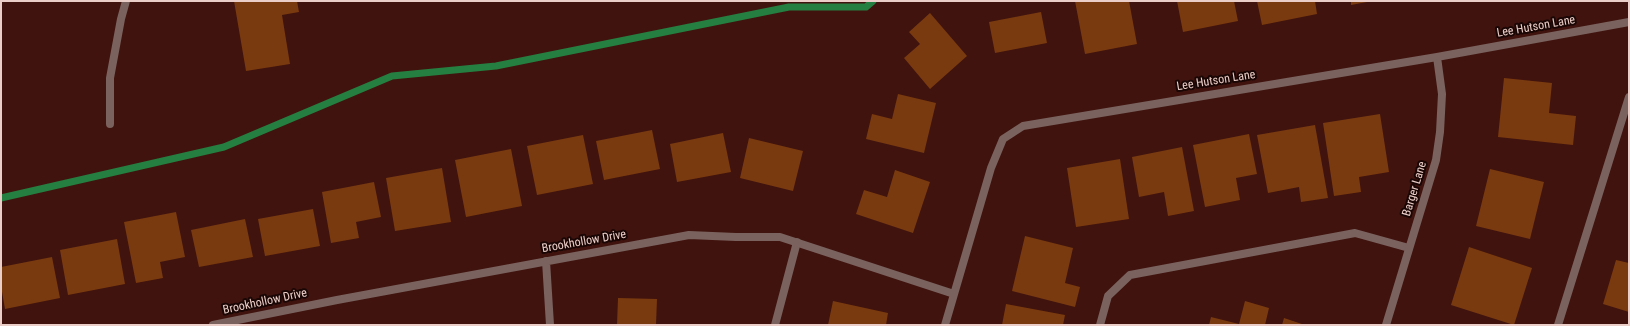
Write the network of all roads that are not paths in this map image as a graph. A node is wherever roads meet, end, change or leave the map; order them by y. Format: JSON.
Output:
{"nodes":[{"id":1,"x":126,"y":1,"type":"edge"},
{"id":2,"x":1629,"y":22,"type":"edge"},
{"id":3,"x":1437,"y":57,"type":"junction"},
{"id":4,"x":1629,"y":97,"type":"edge"},
{"id":5,"x":110,"y":124,"type":"dead end"},
{"id":6,"x":797,"y":242,"type":"junction"},
{"id":7,"x":1410,"y":248,"type":"junction"},
{"id":8,"x":546,"y":261,"type":"junction"},
{"id":9,"x":954,"y":294,"type":"junction"},
{"id":10,"x":213,"y":325,"type":"edge"},
{"id":11,"x":550,"y":325,"type":"edge"},
{"id":12,"x":775,"y":325,"type":"edge"},
{"id":13,"x":945,"y":325,"type":"edge"},
{"id":14,"x":1100,"y":325,"type":"edge"},
{"id":15,"x":1386,"y":325,"type":"edge"},
{"id":16,"x":1558,"y":325,"type":"edge"}],
"edges":[{"from":1,"to":5,"type":"street"},
{"from":2,"to":3,"type":"street","name":"Lee Hutson Lane"},
{"from":3,"to":7,"type":"street","name":"Barger Lane"},
{"from":3,"to":9,"type":"street","name":"Lee Hutson Lane"},
{"from":4,"to":16,"type":"street"},
{"from":6,"to":8,"type":"street","name":"Brookhollow Drive"},
{"from":6,"to":9,"type":"street","name":"Brookhollow Drive"},
{"from":6,"to":12,"type":"street"},
{"from":7,"to":14,"type":"street"},
{"from":7,"to":15,"type":"street","name":"Barger Lane"},
{"from":8,"to":10,"type":"street","name":"Brookhollow Drive"},
{"from":8,"to":11,"type":"street"},
{"from":9,"to":13,"type":"street","name":"Lee Hutson Lane"}]}
